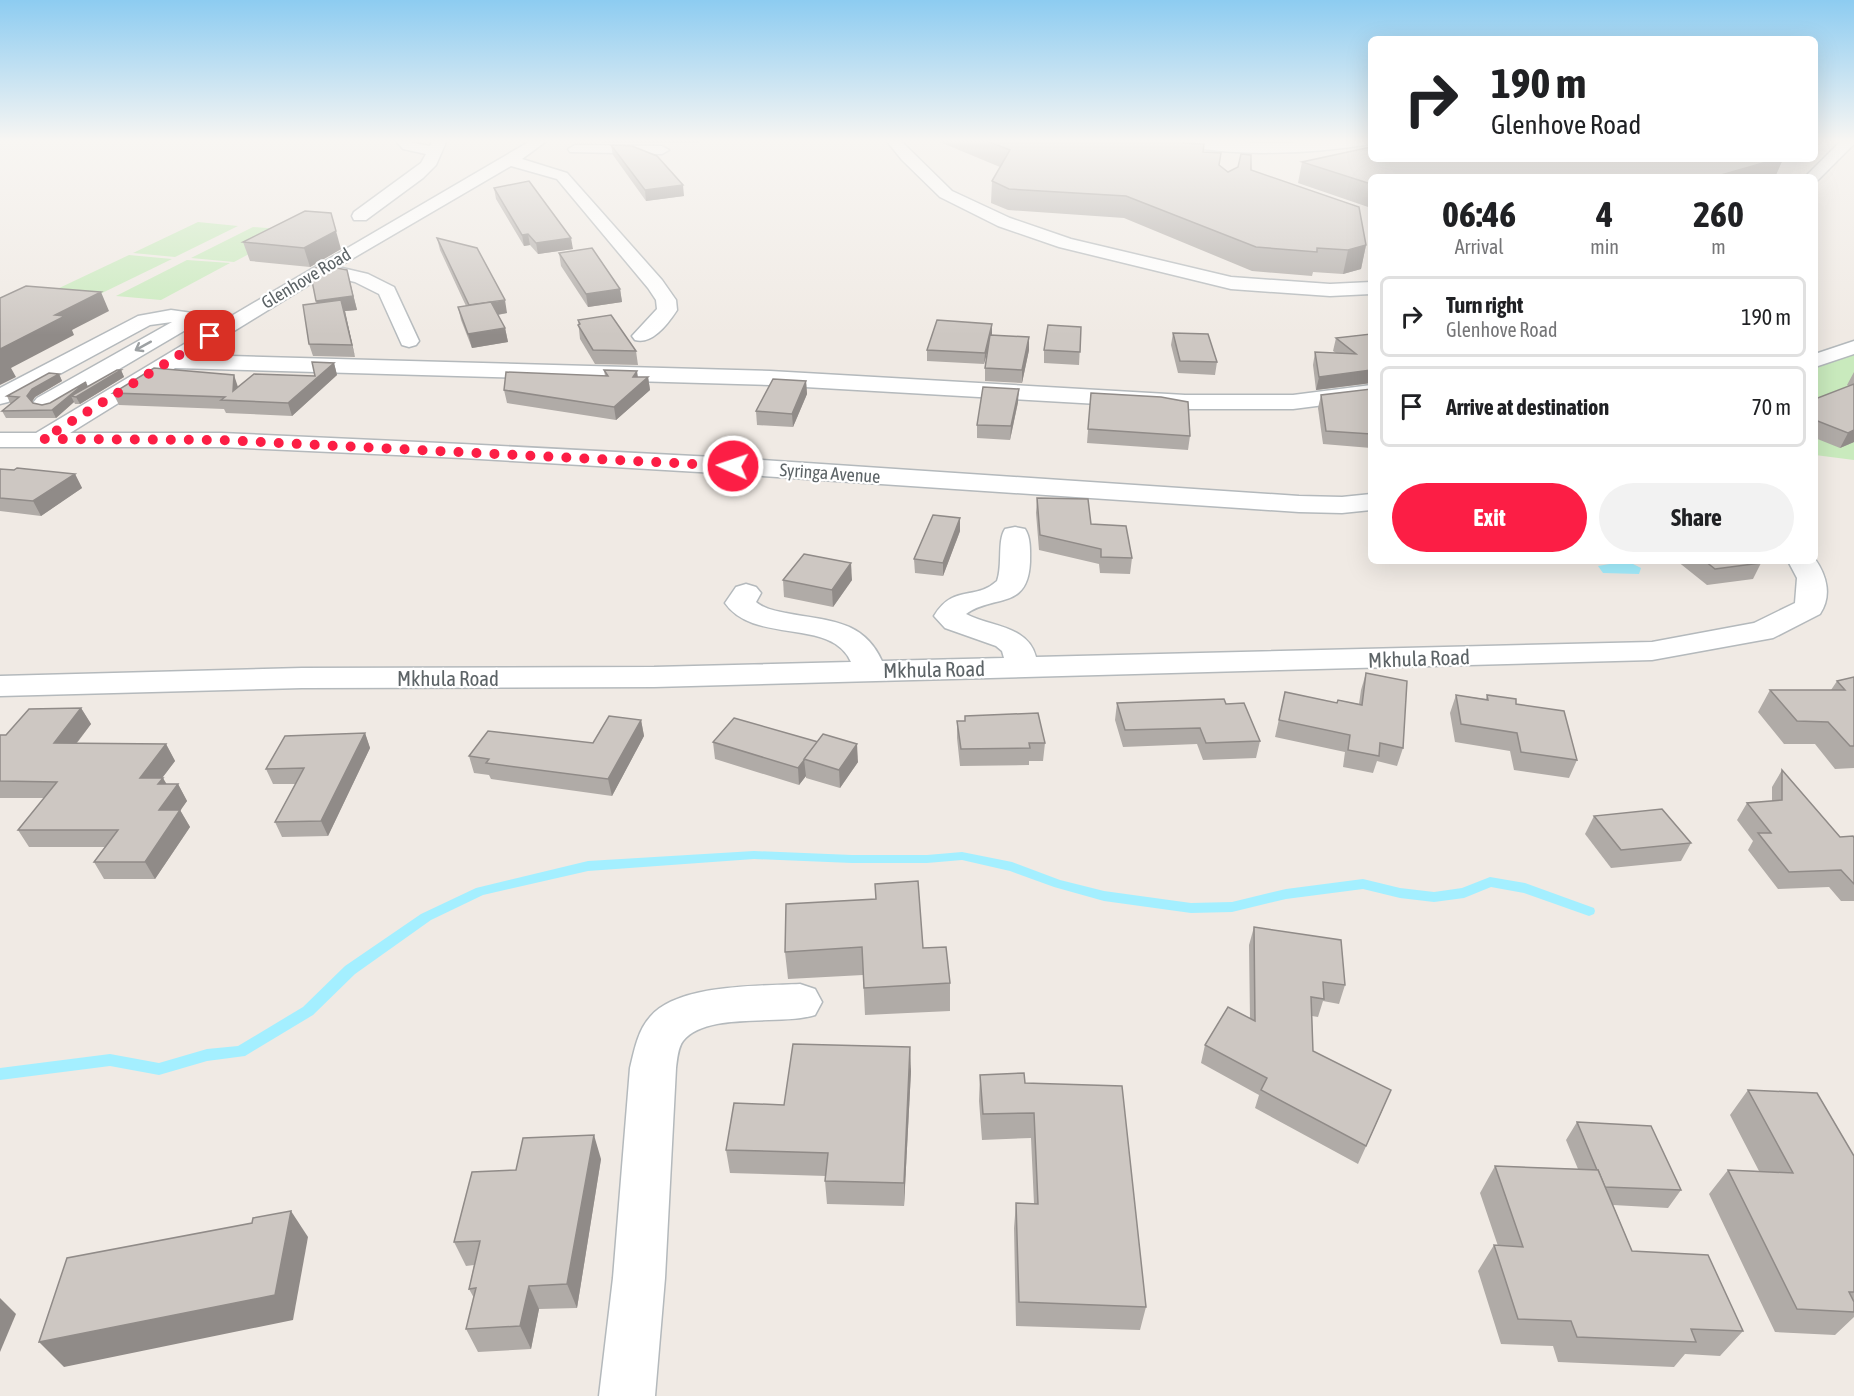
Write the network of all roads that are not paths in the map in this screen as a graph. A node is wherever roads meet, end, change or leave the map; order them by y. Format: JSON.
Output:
{"nodes":[{"id":1,"x":375,"y":205,"type":"edge"},
{"id":2,"x":433,"y":205,"type":"edge"},
{"id":3,"x":587,"y":205,"type":"edge"},
{"id":4,"x":968,"y":205,"type":"edge"},
{"id":5,"x":360,"y":216,"type":"dead end"},
{"id":6,"x":322,"y":269,"type":"junction"},
{"id":7,"x":1368,"y":288,"type":"edge"},
{"id":8,"x":194,"y":318,"type":"junction"},
{"id":9,"x":230,"y":324,"type":"junction"},
{"id":10,"x":642,"y":336,"type":"dead end"},
{"id":11,"x":409,"y":341,"type":"dead end"},
{"id":12,"x":1854,"y":347,"type":"edge"},
{"id":13,"x":1818,"y":360,"type":"edge"},
{"id":14,"x":169,"y":361,"type":"junction"},
{"id":15,"x":1368,"y":392,"type":"edge"},
{"id":16,"x":0,"y":397,"type":"edge"},
{"id":17,"x":45,"y":403,"type":"junction"},
{"id":18,"x":98,"y":403,"type":"junction"},
{"id":19,"x":0,"y":406,"type":"edge"},
{"id":20,"x":43,"y":439,"type":"junction"},
{"id":21,"x":0,"y":440,"type":"edge"},
{"id":22,"x":1368,"y":502,"type":"edge"},
{"id":23,"x":1015,"y":535,"type":"dead end"},
{"id":24,"x":1804,"y":564,"type":"edge"},
{"id":25,"x":746,"y":593,"type":"dead end"},
{"id":26,"x":1021,"y":667,"type":"junction"},
{"id":27,"x":870,"y":670,"type":"junction"},
{"id":28,"x":0,"y":686,"type":"edge"},
{"id":29,"x":800,"y":1002,"type":"dead end"},
{"id":30,"x":627,"y":1396,"type":"edge"}],
"edges":[{"from":1,"to":5,"type":"street"},
{"from":2,"to":6,"type":"street","name":"Glenhove Road"},
{"from":3,"to":10,"type":"street"},
{"from":4,"to":7,"type":"street"},
{"from":6,"to":9,"type":"street","name":"Glenhove Road"},
{"from":6,"to":11,"type":"street"},
{"from":8,"to":9,"type":"street"},
{"from":8,"to":16,"type":"street"},
{"from":8,"to":17,"type":"street","one_way":true},
{"from":9,"to":14,"type":"street","name":"Glenhove Road"},
{"from":12,"to":13,"type":"street"},
{"from":14,"to":15,"type":"street"},
{"from":14,"to":18,"type":"street","name":"Glenhove Road"},
{"from":17,"to":18,"type":"street"},
{"from":17,"to":19,"type":"street"},
{"from":18,"to":20,"type":"street","name":"Glenhove Road"},
{"from":20,"to":21,"type":"street","name":"Syringa Avenue"},
{"from":20,"to":22,"type":"street","name":"Syringa Avenue"},
{"from":23,"to":26,"type":"street"},
{"from":24,"to":26,"type":"street","name":"Mkhula Road"},
{"from":25,"to":27,"type":"street"},
{"from":26,"to":27,"type":"street","name":"Mkhula Road"},
{"from":27,"to":28,"type":"street","name":"Mkhula Road"},
{"from":29,"to":30,"type":"street"}]}
